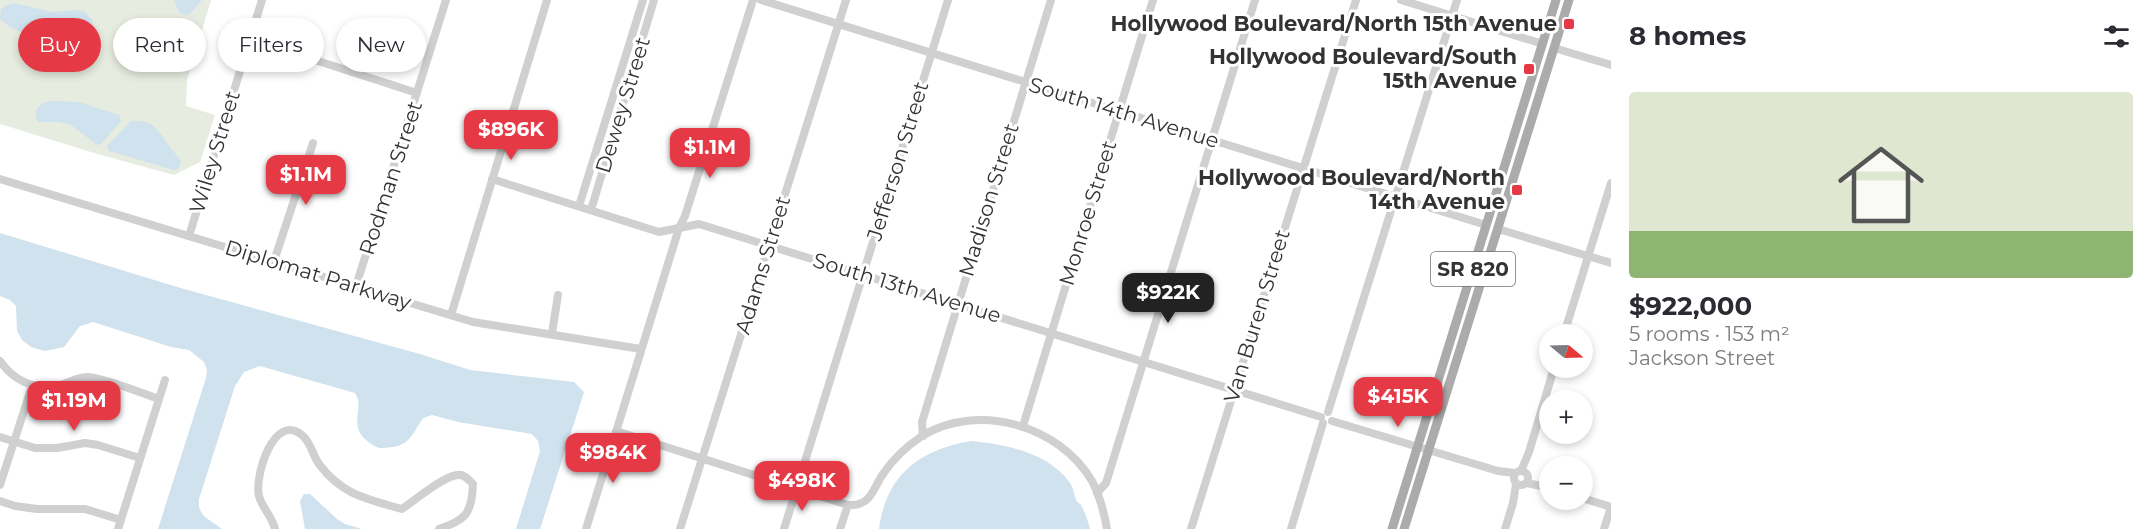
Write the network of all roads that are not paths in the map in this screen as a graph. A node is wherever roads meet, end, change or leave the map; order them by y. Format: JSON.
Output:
{"nodes":[{"id":1,"x":262,"y":0,"type":"edge"},
{"id":2,"x":446,"y":0,"type":"edge"},
{"id":3,"x":547,"y":0,"type":"edge"},
{"id":4,"x":643,"y":0,"type":"edge"},
{"id":5,"x":654,"y":0,"type":"edge"},
{"id":6,"x":753,"y":0,"type":"edge"},
{"id":7,"x":761,"y":0,"type":"edge"},
{"id":8,"x":846,"y":0,"type":"edge"},
{"id":9,"x":948,"y":0,"type":"edge"},
{"id":10,"x":1050,"y":0,"type":"edge"},
{"id":11,"x":1154,"y":0,"type":"edge"},
{"id":12,"x":1255,"y":0,"type":"edge"},
{"id":13,"x":1356,"y":0,"type":"edge"},
{"id":14,"x":1401,"y":0,"type":"edge"},
{"id":15,"x":1457,"y":0,"type":"edge"},
{"id":16,"x":1569,"y":0,"type":"edge"},
{"id":17,"x":1555,"y":4,"type":"edge"},
{"id":18,"x":1452,"y":16,"type":"junction"},
{"id":19,"x":838,"y":25,"type":"junction"},
{"id":20,"x":1543,"y":44,"type":"junction"},
{"id":21,"x":1554,"y":48,"type":"junction"},
{"id":22,"x":931,"y":53,"type":"junction"},
{"id":23,"x":324,"y":63,"type":"edge"},
{"id":24,"x":1611,"y":65,"type":"edge"},
{"id":25,"x":1543,"y":80,"type":"junction"},
{"id":26,"x":1025,"y":82,"type":"junction"},
{"id":27,"x":417,"y":93,"type":"junction"},
{"id":28,"x":1119,"y":112,"type":"junction"},
{"id":29,"x":1212,"y":140,"type":"junction"},
{"id":30,"x":313,"y":143,"type":"dead end"},
{"id":31,"x":1304,"y":168,"type":"junction"},
{"id":32,"x":0,"y":179,"type":"edge"},
{"id":33,"x":492,"y":180,"type":"junction"},
{"id":34,"x":1611,"y":183,"type":"edge"},
{"id":35,"x":1395,"y":196,"type":"junction"},
{"id":36,"x":579,"y":206,"type":"junction"},
{"id":37,"x":591,"y":210,"type":"junction"},
{"id":38,"x":1486,"y":225,"type":"junction"},
{"id":39,"x":679,"y":228,"type":"junction"},
{"id":40,"x":1498,"y":229,"type":"junction"},
{"id":41,"x":189,"y":236,"type":"junction"},
{"id":42,"x":770,"y":246,"type":"junction"},
{"id":43,"x":1588,"y":256,"type":"junction"},
{"id":44,"x":274,"y":261,"type":"junction"},
{"id":45,"x":1611,"y":263,"type":"edge"},
{"id":46,"x":863,"y":274,"type":"junction"},
{"id":47,"x":356,"y":286,"type":"junction"},
{"id":48,"x":558,"y":295,"type":"dead end"},
{"id":49,"x":958,"y":303,"type":"junction"},
{"id":50,"x":451,"y":315,"type":"junction"},
{"id":51,"x":1567,"y":324,"type":"edge"},
{"id":52,"x":552,"y":333,"type":"junction"},
{"id":53,"x":1052,"y":333,"type":"junction"},
{"id":54,"x":641,"y":349,"type":"junction"},
{"id":55,"x":0,"y":361,"type":"edge"},
{"id":56,"x":1143,"y":362,"type":"junction"},
{"id":57,"x":1551,"y":378,"type":"edge"},
{"id":58,"x":165,"y":380,"type":"dead end"},
{"id":59,"x":32,"y":386,"type":"junction"},
{"id":60,"x":1234,"y":390,"type":"junction"},
{"id":61,"x":159,"y":399,"type":"junction"},
{"id":62,"x":1326,"y":418,"type":"junction"},
{"id":63,"x":1023,"y":426,"type":"junction"},
{"id":64,"x":616,"y":431,"type":"junction"},
{"id":65,"x":0,"y":436,"type":"edge"},
{"id":66,"x":923,"y":436,"type":"junction"},
{"id":67,"x":14,"y":441,"type":"junction"},
{"id":68,"x":1418,"y":447,"type":"junction"},
{"id":69,"x":1429,"y":450,"type":"junction"},
{"id":70,"x":140,"y":458,"type":"junction"},
{"id":71,"x":702,"y":458,"type":"junction"},
{"id":72,"x":1521,"y":478,"type":"junction"},
{"id":73,"x":0,"y":485,"type":"edge"},
{"id":74,"x":1539,"y":485,"type":"edge"},
{"id":75,"x":796,"y":487,"type":"junction"},
{"id":76,"x":1097,"y":493,"type":"junction"},
{"id":77,"x":0,"y":501,"type":"edge"},
{"id":78,"x":1593,"y":501,"type":"edge"},
{"id":79,"x":848,"y":505,"type":"junction"},
{"id":80,"x":1611,"y":507,"type":"edge"},
{"id":81,"x":121,"y":520,"type":"junction"},
{"id":82,"x":118,"y":529,"type":"edge"},
{"id":83,"x":275,"y":529,"type":"edge"},
{"id":84,"x":439,"y":529,"type":"edge"},
{"id":85,"x":586,"y":529,"type":"edge"},
{"id":86,"x":680,"y":529,"type":"edge"},
{"id":87,"x":784,"y":529,"type":"edge"},
{"id":88,"x":840,"y":529,"type":"edge"},
{"id":89,"x":1107,"y":529,"type":"edge"},
{"id":90,"x":1191,"y":529,"type":"edge"},
{"id":91,"x":1291,"y":529,"type":"edge"},
{"id":92,"x":1392,"y":529,"type":"edge"},
{"id":93,"x":1404,"y":529,"type":"edge"},
{"id":94,"x":1505,"y":529,"type":"edge"},
{"id":95,"x":1604,"y":529,"type":"edge"}],
"edges":[{"from":1,"to":41,"type":"street","name":"Wiley Street"},
{"from":2,"to":27,"type":"street","name":"Rodman Street"},
{"from":3,"to":33,"type":"street"},
{"from":4,"to":36,"type":"street","name":"Dewey Street"},
{"from":5,"to":37,"type":"street","name":"Dewey Street"},
{"from":6,"to":39,"type":"street"},
{"from":7,"to":19,"type":"street","name":"South 14th Avenue"},
{"from":8,"to":19,"type":"street","name":"Adams Street"},
{"from":9,"to":22,"type":"street","name":"Jefferson Street"},
{"from":10,"to":26,"type":"street","name":"Madison Street"},
{"from":11,"to":28,"type":"street","name":"Monroe Street"},
{"from":12,"to":29,"type":"street"},
{"from":13,"to":31,"type":"street","name":"Van Buren Street"},
{"from":14,"to":18,"type":"street"},
{"from":15,"to":18,"type":"street"},
{"from":16,"to":21,"type":"main road","number":"SR 820"},
{"from":17,"to":20,"type":"main road","number":"SR 820"},
{"from":17,"to":21,"type":"main road"},
{"from":18,"to":20,"type":"street"},
{"from":18,"to":35,"type":"street"},
{"from":19,"to":22,"type":"street","name":"South 14th Avenue"},
{"from":19,"to":42,"type":"street","name":"Adams Street"},
{"from":20,"to":25,"type":"main road"},
{"from":20,"to":38,"type":"main road","number":"SR 820"},
{"from":21,"to":24,"type":"street"},
{"from":21,"to":25,"type":"main road","number":"SR 820"},
{"from":22,"to":26,"type":"street","name":"South 14th Avenue"},
{"from":22,"to":46,"type":"street","name":"Jefferson Street"},
{"from":23,"to":27,"type":"street"},
{"from":25,"to":40,"type":"main road","number":"SR 820"},
{"from":26,"to":28,"type":"street","name":"South 14th Avenue"},
{"from":26,"to":49,"type":"street","name":"Madison Street"},
{"from":27,"to":47,"type":"street","name":"Rodman Street"},
{"from":28,"to":29,"type":"street","name":"South 14th Avenue"},
{"from":28,"to":53,"type":"street","name":"Monroe Street"},
{"from":29,"to":31,"type":"street","name":"South 14th Avenue"},
{"from":29,"to":56,"type":"street"},
{"from":30,"to":44,"type":"street"},
{"from":31,"to":35,"type":"street","name":"South 14th Avenue"},
{"from":31,"to":60,"type":"street","name":"Van Buren Street"},
{"from":32,"to":41,"type":"street","name":"Diplomat Parkway"},
{"from":33,"to":36,"type":"street","name":"South 13th Avenue"},
{"from":33,"to":50,"type":"street"},
{"from":34,"to":43,"type":"street"},
{"from":35,"to":38,"type":"street","name":"South 14th Avenue"},
{"from":35,"to":62,"type":"street"},
{"from":36,"to":37,"type":"street","name":"South 13th Avenue"},
{"from":37,"to":39,"type":"street","name":"South 13th Avenue"},
{"from":38,"to":68,"type":"main road","number":"SR 820"},
{"from":39,"to":42,"type":"street","name":"South 13th Avenue"},
{"from":39,"to":54,"type":"street"},
{"from":40,"to":43,"type":"street"},
{"from":40,"to":69,"type":"main road","number":"SR 820"},
{"from":41,"to":44,"type":"street","name":"Diplomat Parkway"},
{"from":42,"to":46,"type":"street","name":"South 13th Avenue"},
{"from":42,"to":71,"type":"street","name":"Adams Street"},
{"from":43,"to":45,"type":"street"},
{"from":43,"to":51,"type":"street"},
{"from":44,"to":47,"type":"street","name":"Diplomat Parkway"},
{"from":46,"to":49,"type":"street","name":"South 13th Avenue"},
{"from":46,"to":75,"type":"street","name":"Jefferson Street"},
{"from":47,"to":50,"type":"street","name":"Diplomat Parkway"},
{"from":48,"to":52,"type":"street"},
{"from":49,"to":53,"type":"street","name":"South 13th Avenue"},
{"from":49,"to":66,"type":"street","name":"Madison Street"},
{"from":50,"to":52,"type":"street","name":"Diplomat Parkway"},
{"from":52,"to":54,"type":"street","name":"Diplomat Parkway"},
{"from":53,"to":56,"type":"street","name":"South 13th Avenue"},
{"from":53,"to":63,"type":"street","name":"Monroe Street"},
{"from":54,"to":64,"type":"street"},
{"from":55,"to":59,"type":"street"},
{"from":56,"to":60,"type":"street","name":"South 13th Avenue"},
{"from":56,"to":76,"type":"street"},
{"from":57,"to":72,"type":"street"},
{"from":58,"to":61,"type":"street"},
{"from":59,"to":61,"type":"street"},
{"from":59,"to":67,"type":"street"},
{"from":60,"to":62,"type":"street","name":"South 13th Avenue"},
{"from":60,"to":90,"type":"street","name":"Van Buren Street"},
{"from":61,"to":70,"type":"street"},
{"from":62,"to":68,"type":"street","name":"South 13th Avenue"},
{"from":62,"to":91,"type":"street"},
{"from":63,"to":66,"type":"street"},
{"from":63,"to":76,"type":"street"},
{"from":64,"to":71,"type":"street"},
{"from":64,"to":85,"type":"street"},
{"from":65,"to":67,"type":"street"},
{"from":66,"to":79,"type":"street"},
{"from":67,"to":70,"type":"street"},
{"from":67,"to":73,"type":"street"},
{"from":68,"to":69,"type":"street","name":"South 13th Avenue"},
{"from":68,"to":92,"type":"main road","number":"SR 820"},
{"from":69,"to":72,"type":"street","name":"South 13th Avenue"},
{"from":69,"to":93,"type":"main road","number":"SR 820"},
{"from":70,"to":81,"type":"street"},
{"from":71,"to":75,"type":"street"},
{"from":71,"to":86,"type":"street","name":"Adams Street"},
{"from":72,"to":74,"type":"street","name":"South 13th Avenue"},
{"from":72,"to":94,"type":"street"},
{"from":75,"to":79,"type":"street"},
{"from":75,"to":87,"type":"street","name":"Jefferson Street"},
{"from":76,"to":89,"type":"street"},
{"from":77,"to":81,"type":"street"},
{"from":78,"to":80,"type":"street"},
{"from":79,"to":88,"type":"street"},
{"from":80,"to":95,"type":"street"},
{"from":81,"to":82,"type":"street"},
{"from":83,"to":84,"type":"street"}]}
